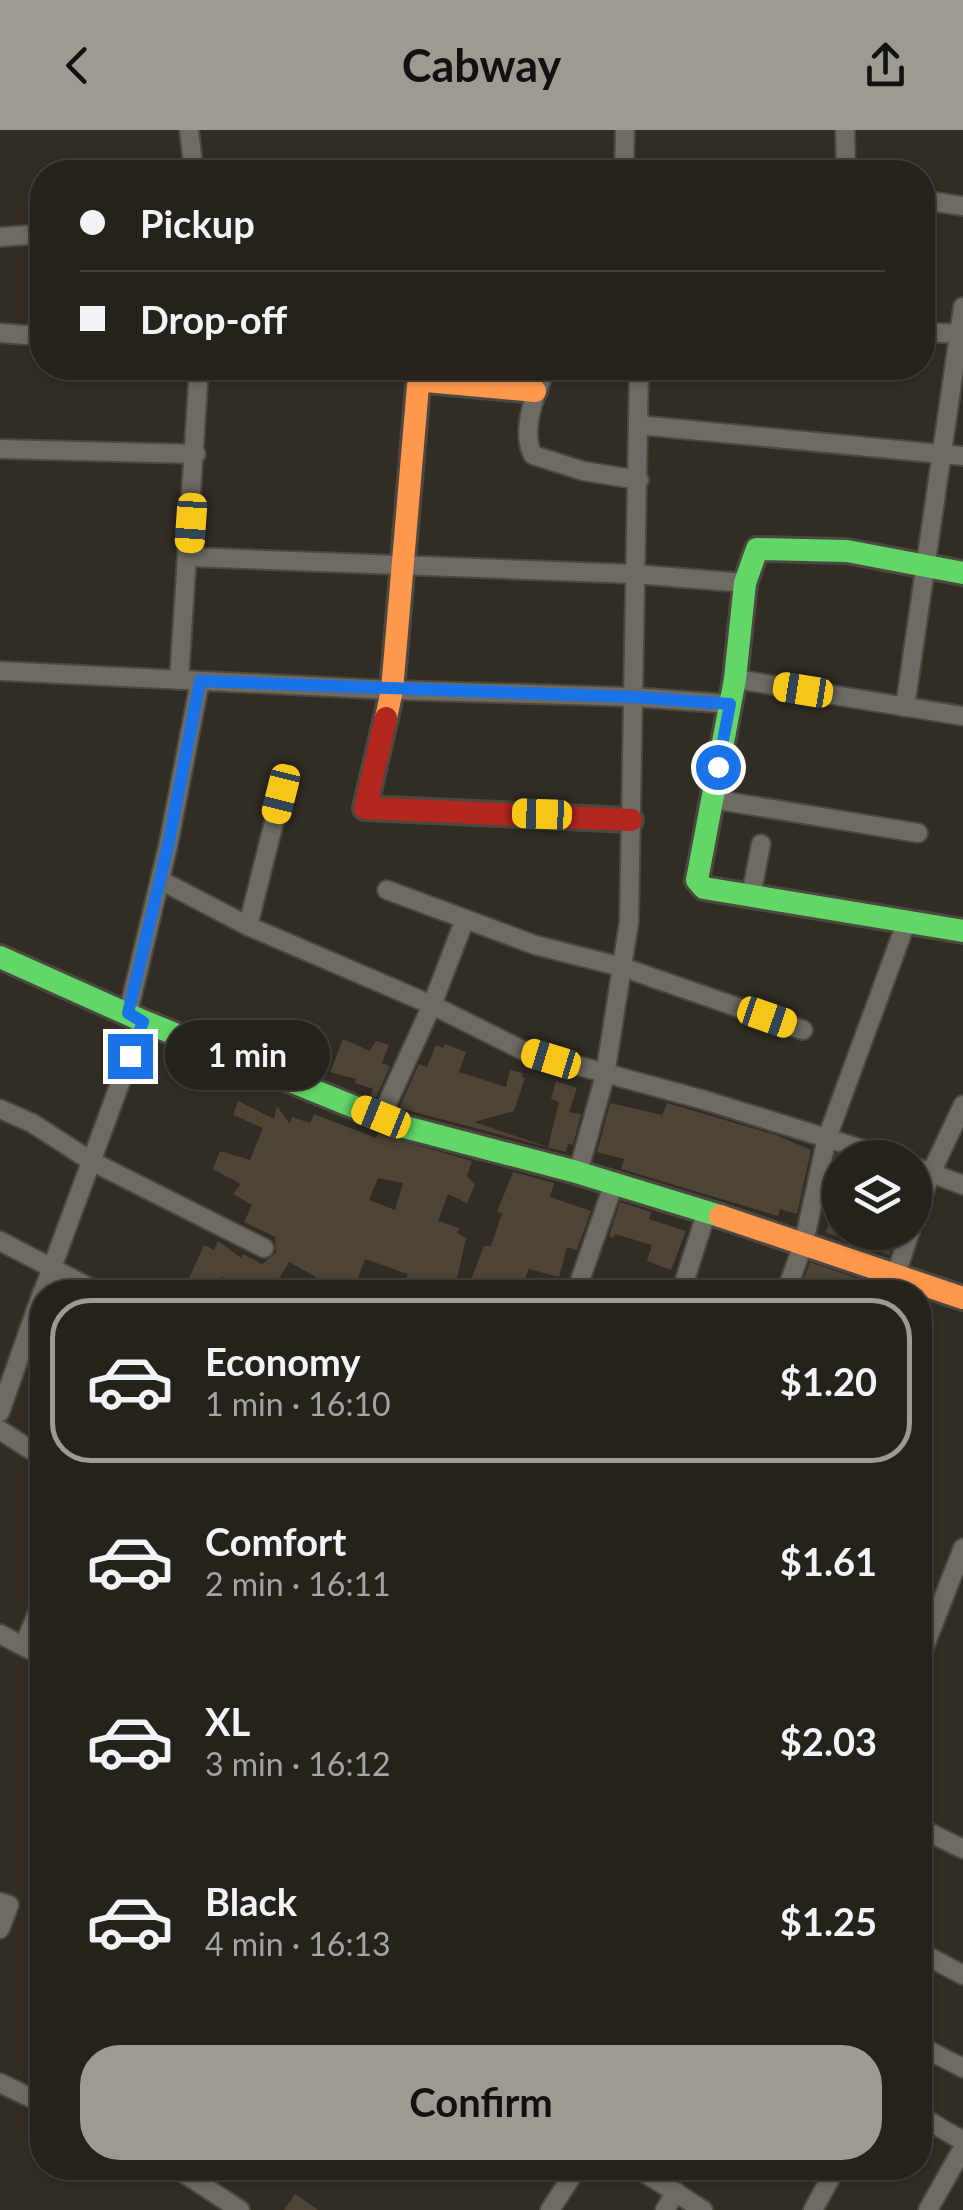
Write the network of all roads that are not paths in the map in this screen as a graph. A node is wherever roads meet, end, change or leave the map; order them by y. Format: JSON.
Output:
{"nodes":[{"id":1,"x":190,"y":130,"type":"edge"},
{"id":2,"x":625,"y":130,"type":"edge"},
{"id":3,"x":845,"y":130,"type":"edge"},
{"id":4,"x":193,"y":160,"type":"edge"},
{"id":5,"x":624,"y":160,"type":"edge"},
{"id":6,"x":846,"y":160,"type":"edge"},
{"id":7,"x":935,"y":202,"type":"edge"},
{"id":8,"x":963,"y":206,"type":"edge"},
{"id":9,"x":30,"y":235,"type":"edge"},
{"id":10,"x":0,"y":237,"type":"edge"},
{"id":11,"x":963,"y":306,"type":"edge"},
{"id":12,"x":0,"y":333,"type":"edge"},
{"id":13,"x":935,"y":333,"type":"edge"},
{"id":14,"x":30,"y":334,"type":"edge"},
{"id":15,"x":962,"y":334,"type":"edge"},
{"id":16,"x":199,"y":380,"type":"edge"},
{"id":17,"x":540,"y":380,"type":"edge"},
{"id":18,"x":640,"y":380,"type":"edge"},
{"id":19,"x":535,"y":390,"type":"junction"},
{"id":20,"x":638,"y":426,"type":"junction"},
{"id":21,"x":0,"y":450,"type":"edge"},
{"id":22,"x":196,"y":454,"type":"junction"},
{"id":23,"x":943,"y":454,"type":"junction"},
{"id":24,"x":963,"y":456,"type":"edge"},
{"id":25,"x":639,"y":480,"type":"junction"},
{"id":26,"x":189,"y":557,"type":"junction"},
{"id":27,"x":401,"y":564,"type":"junction"},
{"id":28,"x":924,"y":566,"type":"junction"},
{"id":29,"x":963,"y":573,"type":"edge"},
{"id":30,"x":634,"y":574,"type":"junction"},
{"id":31,"x":745,"y":582,"type":"junction"},
{"id":32,"x":0,"y":672,"type":"edge"},
{"id":33,"x":179,"y":680,"type":"junction"},
{"id":34,"x":736,"y":680,"type":"junction"},
{"id":35,"x":200,"y":681,"type":"junction"},
{"id":36,"x":392,"y":690,"type":"junction"},
{"id":37,"x":633,"y":697,"type":"junction"},
{"id":38,"x":730,"y":704,"type":"junction"},
{"id":39,"x":905,"y":707,"type":"junction"},
{"id":40,"x":963,"y":716,"type":"edge"},
{"id":41,"x":281,"y":794,"type":"dead end"},
{"id":42,"x":712,"y":799,"type":"junction"},
{"id":43,"x":631,"y":820,"type":"junction"},
{"id":44,"x":918,"y":833,"type":"dead end"},
{"id":45,"x":761,"y":844,"type":"dead end"},
{"id":46,"x":160,"y":880,"type":"junction"},
{"id":47,"x":387,"y":890,"type":"dead end"},
{"id":48,"x":750,"y":896,"type":"junction"},
{"id":49,"x":465,"y":919,"type":"junction"},
{"id":50,"x":906,"y":923,"type":"junction"},
{"id":51,"x":248,"y":926,"type":"junction"},
{"id":52,"x":963,"y":931,"type":"edge"},
{"id":53,"x":0,"y":957,"type":"edge"},
{"id":54,"x":622,"y":967,"type":"junction"},
{"id":55,"x":432,"y":1005,"type":"junction"},
{"id":56,"x":135,"y":1017,"type":"junction"},
{"id":57,"x":803,"y":1030,"type":"dead end"},
{"id":58,"x":605,"y":1075,"type":"junction"},
{"id":59,"x":963,"y":1105,"type":"edge"},
{"id":60,"x":0,"y":1109,"type":"edge"},
{"id":61,"x":381,"y":1117,"type":"junction"},
{"id":62,"x":828,"y":1138,"type":"junction"},
{"id":63,"x":834,"y":1140,"type":"edge"},
{"id":64,"x":932,"y":1156,"type":"edge"},
{"id":65,"x":91,"y":1161,"type":"junction"},
{"id":66,"x":578,"y":1173,"type":"junction"},
{"id":67,"x":932,"y":1174,"type":"edge"},
{"id":68,"x":614,"y":1183,"type":"junction"},
{"id":69,"x":963,"y":1185,"type":"edge"},
{"id":70,"x":708,"y":1211,"type":"junction"},
{"id":71,"x":0,"y":1241,"type":"edge"},
{"id":72,"x":804,"y":1242,"type":"junction"},
{"id":73,"x":264,"y":1248,"type":"dead end"},
{"id":74,"x":904,"y":1250,"type":"edge"},
{"id":75,"x":51,"y":1268,"type":"junction"},
{"id":76,"x":47,"y":1280,"type":"edge"},
{"id":77,"x":74,"y":1280,"type":"edge"},
{"id":78,"x":580,"y":1280,"type":"edge"},
{"id":79,"x":685,"y":1280,"type":"edge"},
{"id":80,"x":790,"y":1280,"type":"edge"},
{"id":81,"x":885,"y":1280,"type":"edge"},
{"id":82,"x":894,"y":1280,"type":"edge"},
{"id":83,"x":932,"y":1292,"type":"edge"},
{"id":84,"x":963,"y":1298,"type":"edge"},
{"id":85,"x":30,"y":1329,"type":"edge"},
{"id":86,"x":0,"y":1412,"type":"edge"},
{"id":87,"x":0,"y":1430,"type":"edge"},
{"id":88,"x":30,"y":1449,"type":"edge"},
{"id":89,"x":963,"y":1548,"type":"edge"},
{"id":90,"x":932,"y":1627,"type":"edge"},
{"id":91,"x":30,"y":1631,"type":"edge"},
{"id":92,"x":0,"y":1634,"type":"edge"},
{"id":93,"x":24,"y":1646,"type":"junction"},
{"id":94,"x":30,"y":1649,"type":"edge"},
{"id":95,"x":932,"y":1834,"type":"edge"},
{"id":96,"x":963,"y":1849,"type":"edge"},
{"id":97,"x":0,"y":1902,"type":"edge"},
{"id":98,"x":0,"y":1929,"type":"edge"},
{"id":99,"x":932,"y":1959,"type":"edge"},
{"id":100,"x":963,"y":1976,"type":"edge"},
{"id":101,"x":932,"y":2052,"type":"edge"},
{"id":102,"x":963,"y":2068,"type":"edge"},
{"id":103,"x":0,"y":2083,"type":"edge"},
{"id":104,"x":30,"y":2097,"type":"edge"},
{"id":105,"x":932,"y":2124,"type":"edge"},
{"id":106,"x":963,"y":2144,"type":"edge"},
{"id":107,"x":194,"y":2180,"type":"edge"},
{"id":108,"x":569,"y":2180,"type":"edge"},
{"id":109,"x":656,"y":2180,"type":"edge"},
{"id":110,"x":830,"y":2180,"type":"edge"},
{"id":111,"x":676,"y":2192,"type":"junction"},
{"id":112,"x":240,"y":2210,"type":"edge"},
{"id":113,"x":550,"y":2210,"type":"edge"},
{"id":114,"x":665,"y":2210,"type":"edge"},
{"id":115,"x":703,"y":2210,"type":"edge"},
{"id":116,"x":814,"y":2210,"type":"edge"},
{"id":117,"x":928,"y":2210,"type":"edge"}],
"edges":[{"from":1,"to":4,"type":"street"},
{"from":2,"to":5,"type":"street"},
{"from":3,"to":6,"type":"street"},
{"from":7,"to":8,"type":"street"},
{"from":9,"to":10,"type":"street"},
{"from":11,"to":15,"type":"street"},
{"from":12,"to":14,"type":"street"},
{"from":13,"to":15,"type":"street"},
{"from":15,"to":23,"type":"street"},
{"from":16,"to":22,"type":"street"},
{"from":17,"to":19,"type":"street"},
{"from":18,"to":20,"type":"street"},
{"from":19,"to":25,"type":"street"},
{"from":19,"to":27,"type":"street"},
{"from":20,"to":23,"type":"street"},
{"from":20,"to":25,"type":"street"},
{"from":21,"to":22,"type":"street"},
{"from":22,"to":26,"type":"street"},
{"from":23,"to":24,"type":"street"},
{"from":23,"to":28,"type":"street"},
{"from":25,"to":30,"type":"street"},
{"from":26,"to":27,"type":"street"},
{"from":26,"to":33,"type":"street"},
{"from":27,"to":30,"type":"street"},
{"from":27,"to":36,"type":"street"},
{"from":28,"to":29,"type":"street"},
{"from":28,"to":31,"type":"street"},
{"from":28,"to":39,"type":"street"},
{"from":30,"to":31,"type":"street"},
{"from":30,"to":37,"type":"street"},
{"from":31,"to":34,"type":"street"},
{"from":32,"to":33,"type":"street"},
{"from":33,"to":35,"type":"street"},
{"from":34,"to":38,"type":"street"},
{"from":34,"to":39,"type":"street"},
{"from":35,"to":36,"type":"street"},
{"from":35,"to":46,"type":"street"},
{"from":36,"to":37,"type":"street"},
{"from":36,"to":43,"type":"street"},
{"from":37,"to":38,"type":"street"},
{"from":37,"to":43,"type":"street"},
{"from":38,"to":42,"type":"street"},
{"from":39,"to":40,"type":"street"},
{"from":41,"to":51,"type":"street"},
{"from":42,"to":44,"type":"street"},
{"from":42,"to":48,"type":"street"},
{"from":43,"to":54,"type":"street"},
{"from":45,"to":48,"type":"street"},
{"from":46,"to":51,"type":"street"},
{"from":46,"to":56,"type":"street"},
{"from":47,"to":49,"type":"street"},
{"from":48,"to":50,"type":"street"},
{"from":49,"to":54,"type":"street"},
{"from":49,"to":55,"type":"street"},
{"from":50,"to":52,"type":"street"},
{"from":50,"to":62,"type":"street"},
{"from":51,"to":55,"type":"street"},
{"from":53,"to":56,"type":"street"},
{"from":54,"to":57,"type":"street"},
{"from":54,"to":58,"type":"street"},
{"from":55,"to":58,"type":"street"},
{"from":55,"to":61,"type":"street"},
{"from":56,"to":61,"type":"street"},
{"from":56,"to":65,"type":"street"},
{"from":58,"to":62,"type":"street"},
{"from":58,"to":66,"type":"street"},
{"from":59,"to":64,"type":"street"},
{"from":60,"to":65,"type":"street"},
{"from":61,"to":66,"type":"street"},
{"from":62,"to":63,"type":"street"},
{"from":62,"to":72,"type":"street"},
{"from":65,"to":73,"type":"street"},
{"from":65,"to":75,"type":"street"},
{"from":66,"to":68,"type":"street"},
{"from":67,"to":69,"type":"street"},
{"from":68,"to":70,"type":"street"},
{"from":68,"to":78,"type":"street"},
{"from":70,"to":72,"type":"street"},
{"from":70,"to":79,"type":"street"},
{"from":71,"to":75,"type":"street"},
{"from":72,"to":80,"type":"street"},
{"from":72,"to":81,"type":"street"},
{"from":74,"to":82,"type":"street"},
{"from":75,"to":76,"type":"street"},
{"from":75,"to":77,"type":"street"},
{"from":83,"to":84,"type":"street"},
{"from":85,"to":86,"type":"street"},
{"from":87,"to":88,"type":"street"},
{"from":89,"to":90,"type":"street"},
{"from":91,"to":93,"type":"street"},
{"from":92,"to":93,"type":"street"},
{"from":93,"to":94,"type":"street"},
{"from":95,"to":96,"type":"street"},
{"from":97,"to":98,"type":"street"},
{"from":99,"to":100,"type":"street"},
{"from":101,"to":102,"type":"street"},
{"from":103,"to":104,"type":"street"},
{"from":105,"to":106,"type":"street"},
{"from":106,"to":117,"type":"street"},
{"from":107,"to":112,"type":"street"},
{"from":108,"to":113,"type":"street"},
{"from":109,"to":111,"type":"street"},
{"from":110,"to":116,"type":"street"},
{"from":111,"to":114,"type":"street"},
{"from":111,"to":115,"type":"street"}]}
